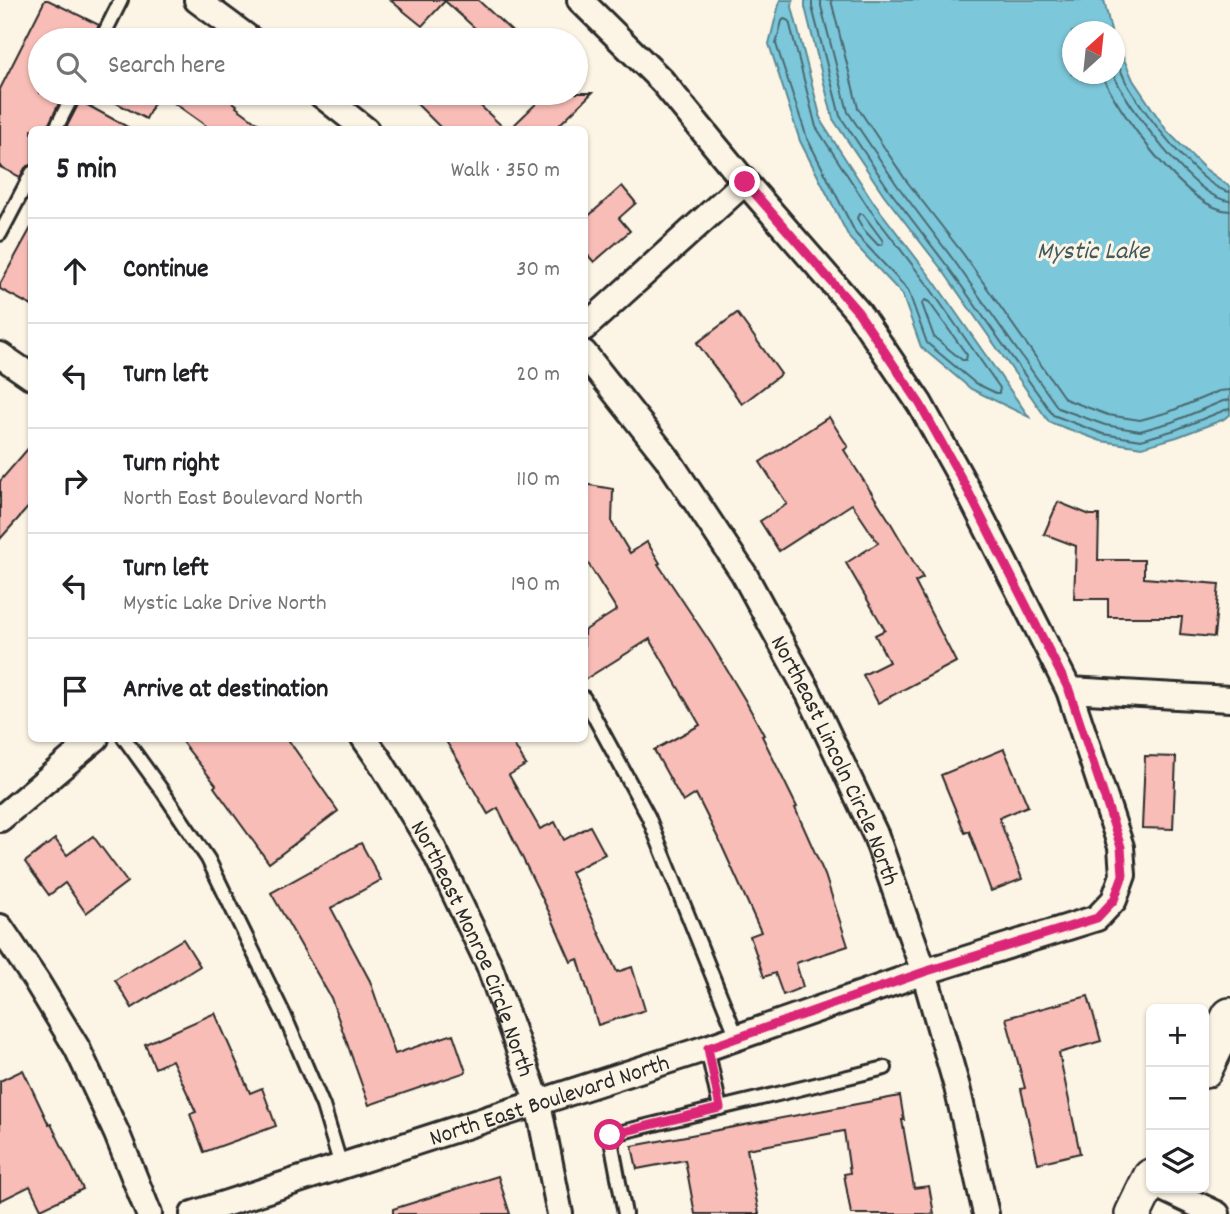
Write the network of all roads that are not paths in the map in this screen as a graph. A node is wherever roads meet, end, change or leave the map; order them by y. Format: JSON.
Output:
{"nodes":[{"id":1,"x":121,"y":0,"type":"edge"},
{"id":2,"x":197,"y":0,"type":"edge"},
{"id":3,"x":580,"y":0,"type":"edge"},
{"id":4,"x":107,"y":28,"type":"edge"},
{"id":5,"x":235,"y":28,"type":"edge"},
{"id":6,"x":68,"y":105,"type":"edge"},
{"id":7,"x":334,"y":105,"type":"edge"},
{"id":8,"x":57,"y":126,"type":"edge"},
{"id":9,"x":361,"y":126,"type":"edge"},
{"id":10,"x":28,"y":179,"type":"edge"},
{"id":11,"x":745,"y":182,"type":"junction"},
{"id":12,"x":4,"y":216,"type":"edge"},
{"id":13,"x":0,"y":234,"type":"edge"},
{"id":14,"x":588,"y":324,"type":"edge"},
{"id":15,"x":0,"y":355,"type":"edge"},
{"id":16,"x":588,"y":358,"type":"edge"},
{"id":17,"x":28,"y":374,"type":"edge"},
{"id":18,"x":1069,"y":690,"type":"junction"},
{"id":19,"x":1230,"y":699,"type":"edge"},
{"id":20,"x":588,"y":705,"type":"edge"},
{"id":21,"x":91,"y":742,"type":"edge"},
{"id":22,"x":127,"y":742,"type":"edge"},
{"id":23,"x":367,"y":742,"type":"edge"},
{"id":24,"x":0,"y":819,"type":"edge"},
{"id":25,"x":0,"y":927,"type":"edge"},
{"id":26,"x":924,"y":972,"type":"junction"},
{"id":27,"x":1230,"y":1016,"type":"edge"},
{"id":28,"x":737,"y":1037,"type":"junction"},
{"id":29,"x":708,"y":1048,"type":"junction"},
{"id":30,"x":1205,"y":1067,"type":"edge"},
{"id":31,"x":885,"y":1068,"type":"dead end"},
{"id":32,"x":538,"y":1102,"type":"junction"},
{"id":33,"x":720,"y":1108,"type":"junction"},
{"id":34,"x":341,"y":1166,"type":"junction"},
{"id":35,"x":1146,"y":1193,"type":"edge"},
{"id":36,"x":1175,"y":1193,"type":"edge"},
{"id":37,"x":149,"y":1214,"type":"edge"},
{"id":38,"x":193,"y":1214,"type":"edge"},
{"id":39,"x":560,"y":1214,"type":"edge"},
{"id":40,"x":625,"y":1214,"type":"edge"},
{"id":41,"x":986,"y":1214,"type":"edge"},
{"id":42,"x":1133,"y":1214,"type":"edge"},
{"id":43,"x":1217,"y":1214,"type":"edge"}],
"edges":[{"from":1,"to":4,"type":"lane"},
{"from":2,"to":5,"type":"street"},
{"from":3,"to":11,"type":"street"},
{"from":6,"to":8,"type":"lane"},
{"from":7,"to":9,"type":"street"},
{"from":10,"to":12,"type":"lane"},
{"from":11,"to":14,"type":"street"},
{"from":11,"to":18,"type":"street"},
{"from":12,"to":13,"type":"lane"},
{"from":15,"to":17,"type":"street"},
{"from":16,"to":26,"type":"street","name":"Northeast Lincoln Circle North"},
{"from":18,"to":19,"type":"street"},
{"from":18,"to":26,"type":"street","name":"North East Boulevard North"},
{"from":20,"to":28,"type":"lane"},
{"from":21,"to":24,"type":"street"},
{"from":22,"to":34,"type":"lane"},
{"from":23,"to":32,"type":"street","name":"Northeast Monroe Circle North"},
{"from":25,"to":37,"type":"street"},
{"from":26,"to":28,"type":"street","name":"North East Boulevard North"},
{"from":26,"to":41,"type":"street","name":"Northeast Lincoln Circle North"},
{"from":27,"to":30,"type":"street"},
{"from":28,"to":29,"type":"street","name":"North East Boulevard North"},
{"from":29,"to":32,"type":"street","name":"North East Boulevard North"},
{"from":29,"to":33,"type":"lane"},
{"from":31,"to":33,"type":"lane"},
{"from":32,"to":34,"type":"street","name":"North East Boulevard North"},
{"from":32,"to":39,"type":"street","name":"Northeast Monroe Circle North"},
{"from":33,"to":40,"type":"lane"},
{"from":34,"to":38,"type":"street","name":"North East Boulevard North"},
{"from":35,"to":42,"type":"street"},
{"from":36,"to":43,"type":"street"}]}
